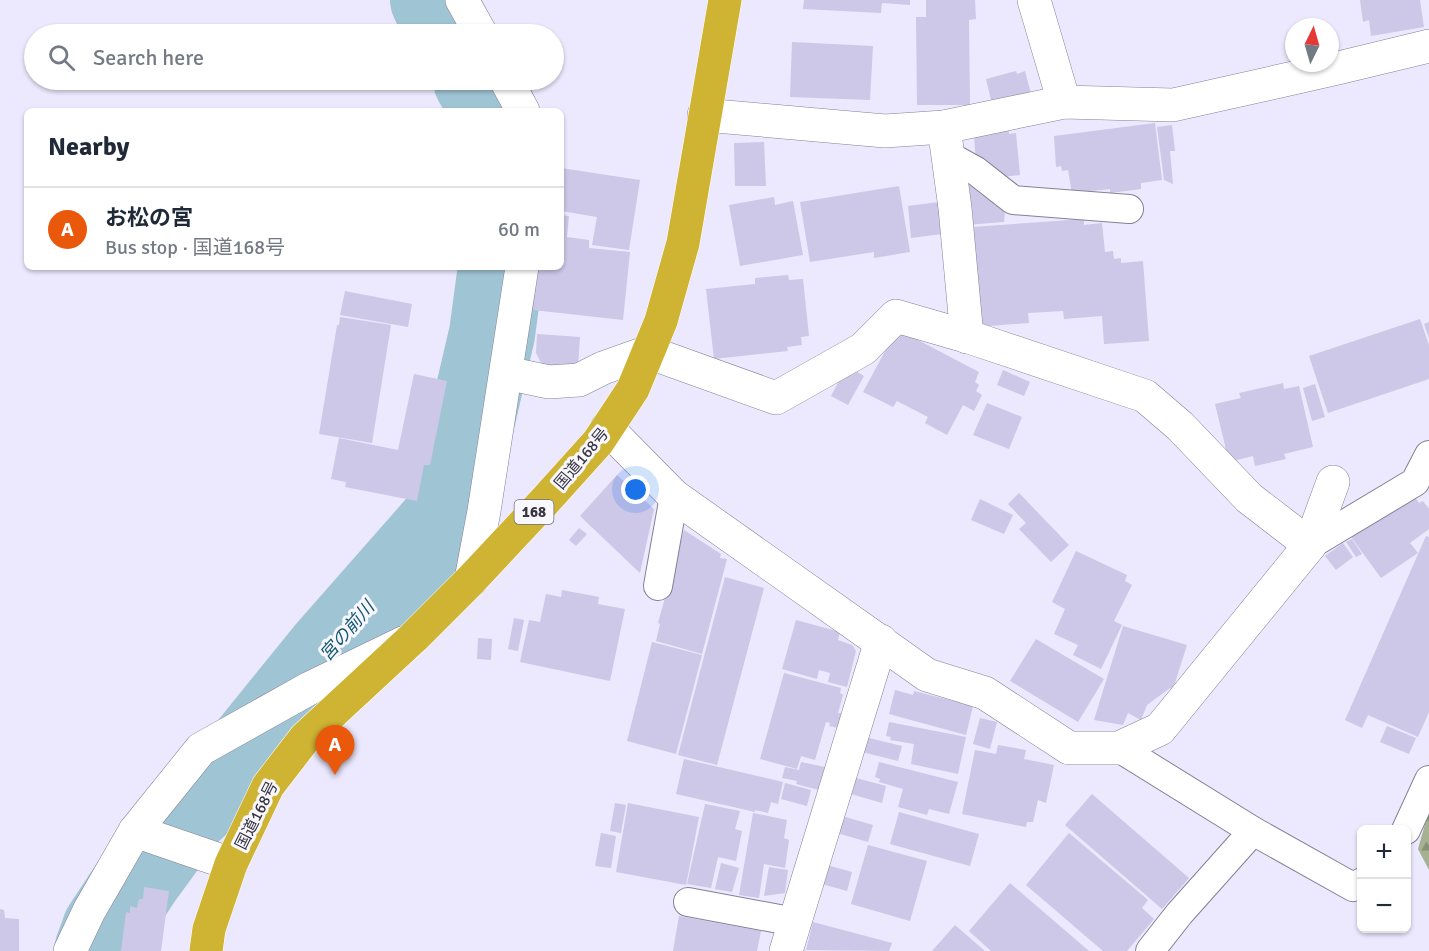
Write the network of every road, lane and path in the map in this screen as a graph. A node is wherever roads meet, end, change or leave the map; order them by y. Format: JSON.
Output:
{"nodes":[{"id":1,"x":462,"y":0,"type":"edge"},
{"id":2,"x":725,"y":0,"type":"edge"},
{"id":3,"x":1034,"y":0,"type":"edge"},
{"id":4,"x":475,"y":24,"type":"edge"},
{"id":5,"x":1429,"y":46,"type":"edge"},
{"id":6,"x":512,"y":90,"type":"edge"},
{"id":7,"x":1064,"y":102,"type":"junction"},
{"id":8,"x":522,"y":108,"type":"edge"},
{"id":9,"x":704,"y":115,"type":"junction"},
{"id":10,"x":946,"y":141,"type":"junction"},
{"id":11,"x":1129,"y":209,"type":"dead end"},
{"id":12,"x":522,"y":270,"type":"edge"},
{"id":13,"x":967,"y":337,"type":"junction"},
{"id":14,"x":648,"y":352,"type":"junction"},
{"id":15,"x":506,"y":373,"type":"junction"},
{"id":16,"x":607,"y":428,"type":"junction"},
{"id":17,"x":1429,"y":455,"type":"edge"},
{"id":18,"x":1333,"y":482,"type":"dead end"},
{"id":19,"x":674,"y":496,"type":"junction"},
{"id":20,"x":1310,"y":545,"type":"junction"},
{"id":21,"x":471,"y":580,"type":"junction"},
{"id":22,"x":658,"y":586,"type":"dead end"},
{"id":23,"x":413,"y":638,"type":"junction"},
{"id":24,"x":881,"y":641,"type":"junction"},
{"id":25,"x":1119,"y":748,"type":"junction"},
{"id":26,"x":1429,"y":780,"type":"edge"},
{"id":27,"x":1408,"y":825,"type":"edge"},
{"id":28,"x":135,"y":831,"type":"junction"},
{"id":29,"x":1253,"y":831,"type":"junction"},
{"id":30,"x":231,"y":864,"type":"junction"},
{"id":31,"x":1357,"y":884,"type":"edge"},
{"id":32,"x":688,"y":902,"type":"dead end"},
{"id":33,"x":791,"y":936,"type":"edge"},
{"id":34,"x":70,"y":951,"type":"edge"},
{"id":35,"x":206,"y":951,"type":"edge"},
{"id":36,"x":1150,"y":951,"type":"edge"}],
"edges":[{"from":1,"to":4,"type":"street"},
{"from":2,"to":9,"type":"highway","name":"国道168号","number":"168"},
{"from":3,"to":7,"type":"street"},
{"from":5,"to":7,"type":"street"},
{"from":6,"to":8,"type":"street"},
{"from":7,"to":10,"type":"street"},
{"from":9,"to":10,"type":"street"},
{"from":9,"to":14,"type":"highway","name":"国道168号","number":"168"},
{"from":10,"to":11,"type":"lane"},
{"from":10,"to":13,"type":"street"},
{"from":12,"to":15,"type":"street"},
{"from":13,"to":14,"type":"street"},
{"from":13,"to":20,"type":"street"},
{"from":14,"to":15,"type":"street"},
{"from":14,"to":16,"type":"highway","name":"国道168号","number":"168"},
{"from":15,"to":21,"type":"street"},
{"from":16,"to":19,"type":"street"},
{"from":16,"to":21,"type":"highway","name":"国道168号","number":"168"},
{"from":17,"to":20,"type":"lane"},
{"from":18,"to":20,"type":"street"},
{"from":19,"to":22,"type":"lane"},
{"from":19,"to":24,"type":"street"},
{"from":20,"to":25,"type":"street"},
{"from":21,"to":23,"type":"highway","name":"国道168号","number":"168"},
{"from":23,"to":28,"type":"street"},
{"from":23,"to":30,"type":"highway","name":"国道168号","number":"168"},
{"from":24,"to":25,"type":"street"},
{"from":24,"to":33,"type":"street"},
{"from":25,"to":29,"type":"lane"},
{"from":26,"to":27,"type":"lane"},
{"from":28,"to":30,"type":"street"},
{"from":28,"to":34,"type":"street"},
{"from":29,"to":31,"type":"lane"},
{"from":29,"to":36,"type":"lane"},
{"from":30,"to":35,"type":"highway","name":"国道168号","number":"168"},
{"from":32,"to":33,"type":"lane"}]}
